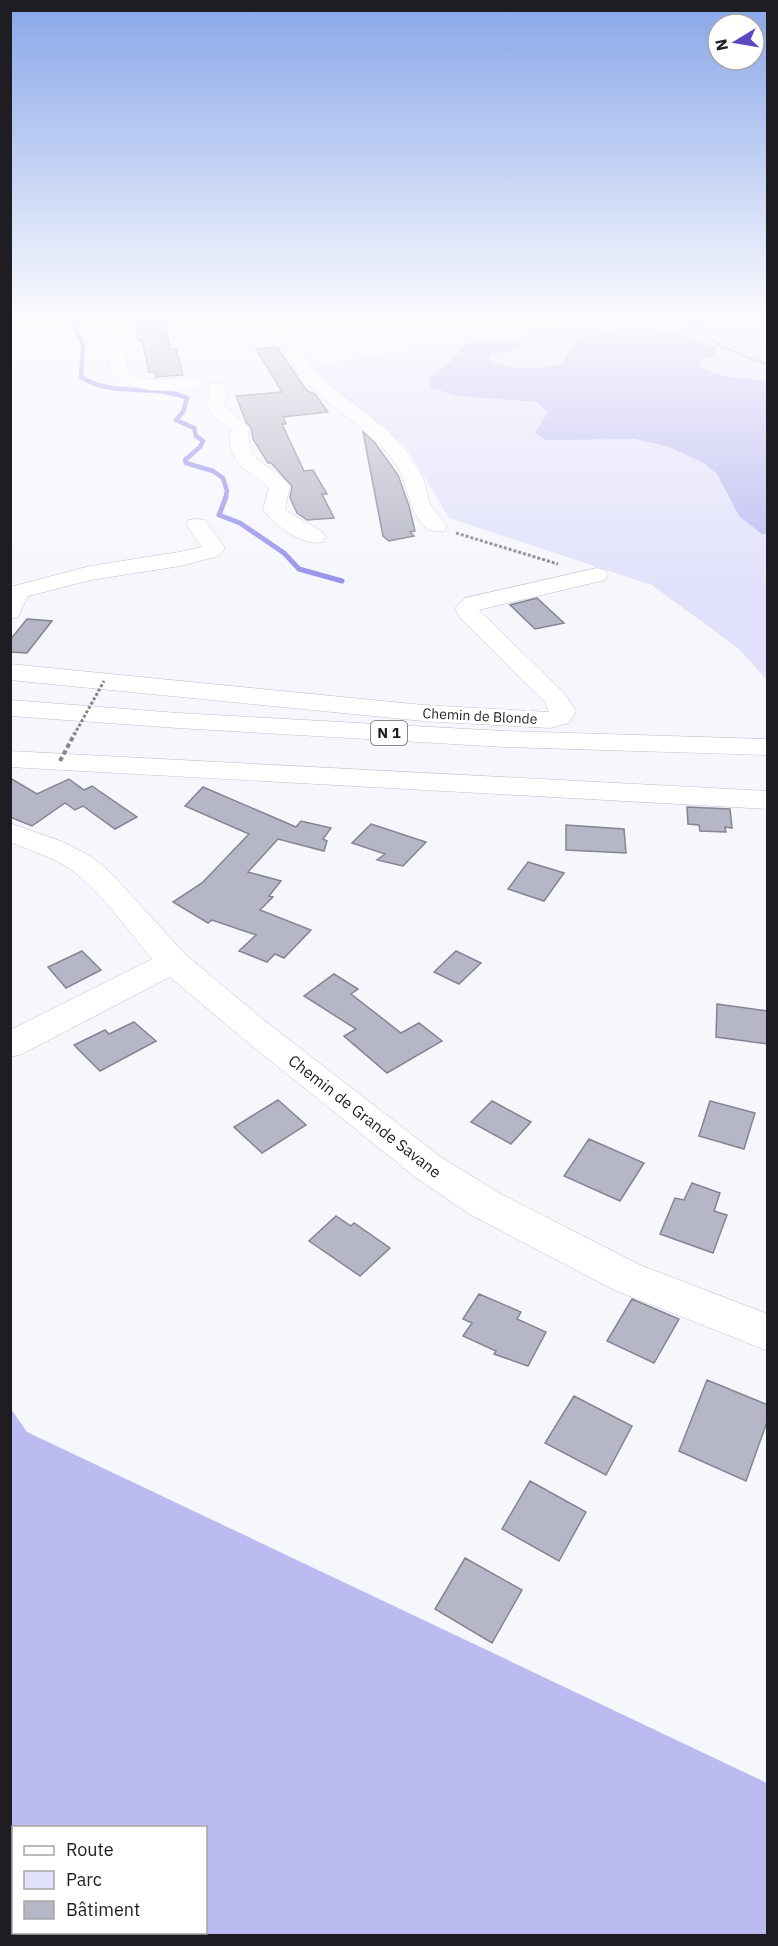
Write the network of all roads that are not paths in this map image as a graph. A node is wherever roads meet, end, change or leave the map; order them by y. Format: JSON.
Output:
{"nodes":[{"id":1,"x":216,"y":406,"type":"edge"},
{"id":2,"x":345,"y":406,"type":"edge"},
{"id":3,"x":197,"y":525,"type":"dead end"},
{"id":4,"x":436,"y":526,"type":"road end"},
{"id":5,"x":315,"y":537,"type":"dead end"},
{"id":6,"x":597,"y":575,"type":"road end"},
{"id":7,"x":10,"y":612,"type":"edge"},
{"id":8,"x":10,"y":672,"type":"edge"},
{"id":9,"x":10,"y":708,"type":"edge"},
{"id":10,"x":10,"y":725,"type":"edge"},
{"id":11,"x":768,"y":747,"type":"edge"},
{"id":12,"x":10,"y":759,"type":"edge"},
{"id":13,"x":768,"y":763,"type":"edge"},
{"id":14,"x":768,"y":800,"type":"edge"},
{"id":15,"x":10,"y":832,"type":"edge"},
{"id":16,"x":173,"y":962,"type":"junction"},
{"id":17,"x":10,"y":1045,"type":"edge"},
{"id":18,"x":768,"y":1333,"type":"edge"}],
"edges":[{"from":1,"to":5,"type":"main road"},
{"from":2,"to":4,"type":"main road"},
{"from":3,"to":7,"type":"main road"},
{"from":6,"to":8,"type":"main road","name":"Chemin de Blonde"},
{"from":9,"to":11,"type":"main road","number":"N 1"},
{"from":10,"to":13,"type":"main road","number":"N 1"},
{"from":12,"to":14,"type":"main road"},
{"from":15,"to":16,"type":"main road","name":"Chemin de Grande Savane"},
{"from":16,"to":17,"type":"main road"},
{"from":16,"to":18,"type":"main road","name":"Chemin de Grande Savane"}]}
